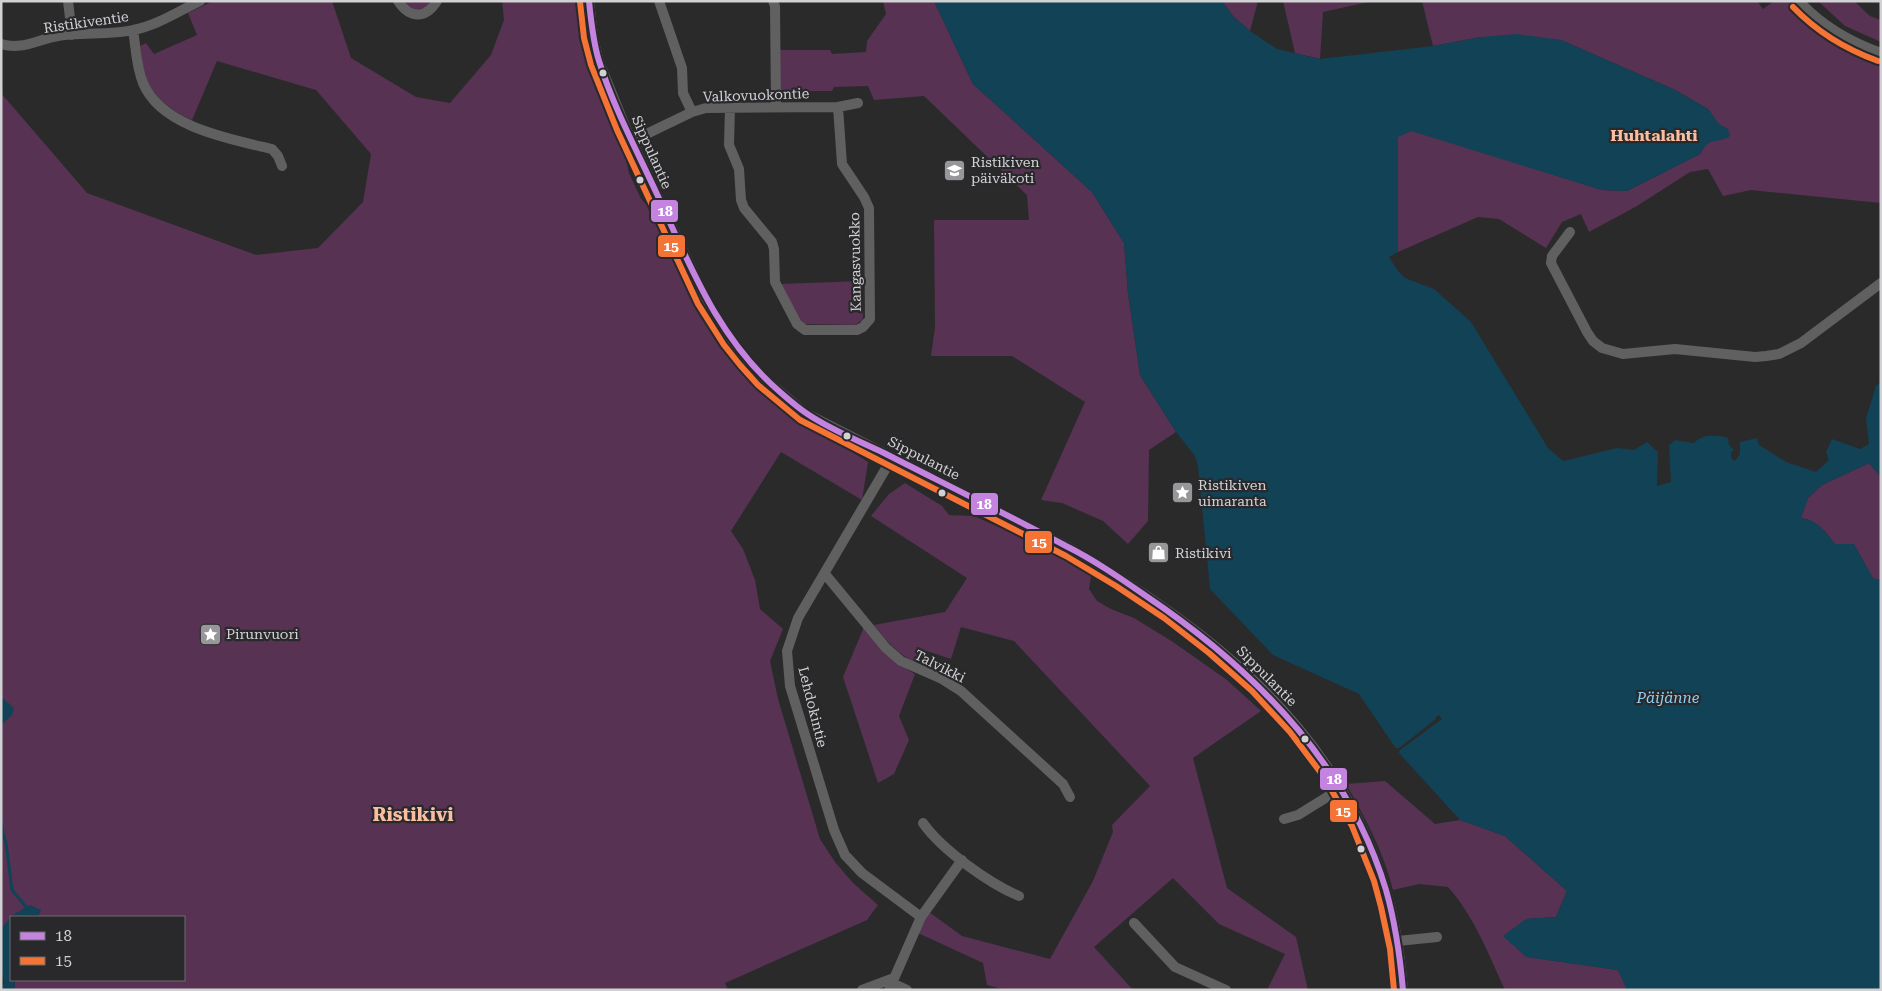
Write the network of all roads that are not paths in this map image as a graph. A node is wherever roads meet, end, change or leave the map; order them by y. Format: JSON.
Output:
{"nodes":[{"id":1,"x":68,"y":1,"type":"edge"},
{"id":2,"x":200,"y":1,"type":"edge"},
{"id":3,"x":398,"y":1,"type":"edge"},
{"id":4,"x":437,"y":1,"type":"edge"},
{"id":5,"x":589,"y":1,"type":"edge"},
{"id":6,"x":660,"y":1,"type":"edge"},
{"id":7,"x":773,"y":1,"type":"edge"},
{"id":8,"x":1799,"y":1,"type":"edge"},
{"id":9,"x":134,"y":30,"type":"junction"},
{"id":10,"x":72,"y":35,"type":"junction"},
{"id":11,"x":1,"y":44,"type":"edge"},
{"id":12,"x":1881,"y":53,"type":"edge"},
{"id":13,"x":858,"y":103,"type":"dead end"},
{"id":14,"x":730,"y":107,"type":"junction"},
{"id":15,"x":776,"y":107,"type":"junction"},
{"id":16,"x":838,"y":107,"type":"junction"},
{"id":17,"x":692,"y":112,"type":"junction"},
{"id":18,"x":632,"y":141,"type":"junction"},
{"id":19,"x":282,"y":166,"type":"dead end"},
{"id":20,"x":1570,"y":232,"type":"dead end"},
{"id":21,"x":1881,"y":283,"type":"edge"},
{"id":22,"x":892,"y":458,"type":"junction"},
{"id":23,"x":825,"y":574,"type":"junction"},
{"id":24,"x":1340,"y":789,"type":"junction"},
{"id":25,"x":1070,"y":797,"type":"dead end"},
{"id":26,"x":1284,"y":819,"type":"dead end"},
{"id":27,"x":923,"y":824,"type":"dead end"},
{"id":28,"x":962,"y":860,"type":"junction"},
{"id":29,"x":1020,"y":896,"type":"dead end"},
{"id":30,"x":922,"y":917,"type":"junction"},
{"id":31,"x":1134,"y":922,"type":"dead end"},
{"id":32,"x":1437,"y":937,"type":"dead end"},
{"id":33,"x":1398,"y":941,"type":"junction"},
{"id":34,"x":892,"y":983,"type":"edge"},
{"id":35,"x":862,"y":990,"type":"edge"},
{"id":36,"x":907,"y":990,"type":"edge"},
{"id":37,"x":1226,"y":990,"type":"edge"},
{"id":38,"x":1403,"y":990,"type":"edge"}],
"edges":[{"from":1,"to":10,"type":"street"},
{"from":2,"to":9,"type":"street","name":"Ristikiventie"},
{"from":3,"to":4,"type":"street"},
{"from":5,"to":18,"type":"street","name":"Sippulantie"},
{"from":6,"to":17,"type":"street"},
{"from":7,"to":15,"type":"street"},
{"from":8,"to":12,"type":"street"},
{"from":9,"to":10,"type":"street","name":"Ristikiventie"},
{"from":9,"to":19,"type":"street"},
{"from":10,"to":11,"type":"street","name":"Ristikiventie"},
{"from":13,"to":16,"type":"street","name":"Valkovuokontie"},
{"from":14,"to":15,"type":"street","name":"Valkovuokontie"},
{"from":14,"to":16,"type":"street","name":"Kangasvuokko"},
{"from":14,"to":17,"type":"street","name":"Valkovuokontie"},
{"from":15,"to":16,"type":"street","name":"Valkovuokontie"},
{"from":17,"to":18,"type":"street","name":"Valkovuokontie"},
{"from":18,"to":22,"type":"street","name":"Sippulantie"},
{"from":20,"to":21,"type":"street"},
{"from":22,"to":23,"type":"street","name":"Lehdokintie"},
{"from":22,"to":24,"type":"street","name":"Sippulantie"},
{"from":23,"to":25,"type":"street","name":"Talvikki"},
{"from":23,"to":30,"type":"street","name":"Lehdokintie"},
{"from":24,"to":26,"type":"street"},
{"from":24,"to":33,"type":"street","name":"Sippulantie"},
{"from":27,"to":28,"type":"street"},
{"from":28,"to":29,"type":"street"},
{"from":28,"to":30,"type":"street"},
{"from":30,"to":34,"type":"street"},
{"from":31,"to":37,"type":"street"},
{"from":32,"to":33,"type":"street"},
{"from":33,"to":38,"type":"street","name":"Sippulantie"},
{"from":34,"to":35,"type":"street"},
{"from":34,"to":36,"type":"street"}]}
